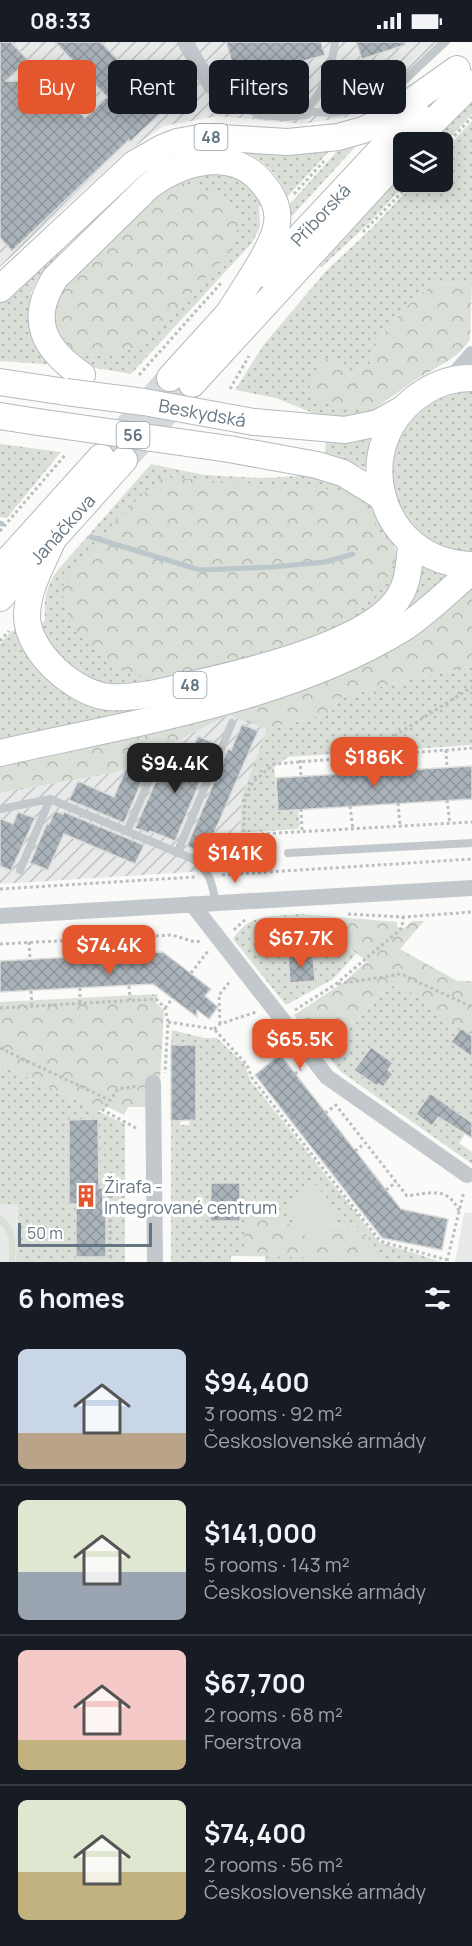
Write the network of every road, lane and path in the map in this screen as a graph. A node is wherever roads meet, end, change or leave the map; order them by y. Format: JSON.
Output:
{"nodes":[{"id":1,"x":185,"y":42,"type":"edge"},
{"id":2,"x":334,"y":42,"type":"edge"},
{"id":3,"x":444,"y":42,"type":"edge"},
{"id":4,"x":467,"y":68,"type":"edge"},
{"id":5,"x":209,"y":83,"type":"edge"},
{"id":6,"x":309,"y":107,"type":"edge"},
{"id":7,"x":309,"y":111,"type":"edge"},
{"id":8,"x":472,"y":117,"type":"edge"},
{"id":9,"x":420,"y":132,"type":"edge"},
{"id":10,"x":453,"y":137,"type":"edge"},
{"id":11,"x":393,"y":164,"type":"edge"},
{"id":12,"x":0,"y":289,"type":"edge"},
{"id":13,"x":227,"y":316,"type":"junction"},
{"id":14,"x":472,"y":354,"type":"edge"},
{"id":15,"x":460,"y":379,"type":"edge"},
{"id":16,"x":0,"y":382,"type":"edge"},
{"id":17,"x":74,"y":384,"type":"junction"},
{"id":18,"x":402,"y":410,"type":"junction"},
{"id":19,"x":0,"y":416,"type":"edge"},
{"id":20,"x":66,"y":454,"type":"dead end"},
{"id":21,"x":382,"y":497,"type":"junction"},
{"id":22,"x":0,"y":531,"type":"edge"},
{"id":23,"x":53,"y":539,"type":"junction"},
{"id":24,"x":411,"y":543,"type":"junction"},
{"id":25,"x":472,"y":565,"type":"edge"},
{"id":26,"x":0,"y":569,"type":"edge"},
{"id":27,"x":472,"y":571,"type":"edge"},
{"id":28,"x":0,"y":598,"type":"edge"},
{"id":29,"x":27,"y":620,"type":"junction"},
{"id":30,"x":0,"y":641,"type":"edge"},
{"id":31,"x":472,"y":687,"type":"edge"},
{"id":32,"x":232,"y":723,"type":"dead end"},
{"id":33,"x":472,"y":748,"type":"edge"},
{"id":34,"x":446,"y":750,"type":"junction"},
{"id":35,"x":0,"y":753,"type":"edge"},
{"id":36,"x":397,"y":753,"type":"junction"},
{"id":37,"x":362,"y":756,"type":"junction"},
{"id":38,"x":347,"y":757,"type":"junction"},
{"id":39,"x":300,"y":760,"type":"junction"},
{"id":40,"x":155,"y":766,"type":"dead end"},
{"id":41,"x":447,"y":768,"type":"dead end"},
{"id":42,"x":399,"y":771,"type":"dead end"},
{"id":43,"x":349,"y":773,"type":"dead end"},
{"id":44,"x":301,"y":776,"type":"dead end"},
{"id":45,"x":50,"y":799,"type":"junction"},
{"id":46,"x":447,"y":800,"type":"dead end"},
{"id":47,"x":398,"y":803,"type":"dead end"},
{"id":48,"x":350,"y":806,"type":"dead end"},
{"id":49,"x":301,"y":809,"type":"dead end"},
{"id":50,"x":0,"y":810,"type":"edge"},
{"id":51,"x":472,"y":822,"type":"edge"},
{"id":52,"x":450,"y":824,"type":"junction"},
{"id":53,"x":400,"y":826,"type":"junction"},
{"id":54,"x":352,"y":829,"type":"junction"},
{"id":55,"x":127,"y":831,"type":"junction"},
{"id":56,"x":302,"y":832,"type":"junction"},
{"id":57,"x":243,"y":835,"type":"junction"},
{"id":58,"x":472,"y":843,"type":"edge"},
{"id":59,"x":177,"y":853,"type":"junction"},
{"id":60,"x":288,"y":853,"type":"dead end"},
{"id":61,"x":472,"y":859,"type":"edge"},
{"id":62,"x":20,"y":870,"type":"dead end"},
{"id":63,"x":242,"y":874,"type":"junction"},
{"id":64,"x":210,"y":876,"type":"junction"},
{"id":65,"x":472,"y":888,"type":"edge"},
{"id":66,"x":0,"y":889,"type":"edge"},
{"id":67,"x":216,"y":903,"type":"junction"},
{"id":68,"x":192,"y":904,"type":"junction"},
{"id":69,"x":472,"y":912,"type":"edge"},
{"id":70,"x":346,"y":914,"type":"dead end"},
{"id":71,"x":250,"y":915,"type":"dead end"},
{"id":72,"x":0,"y":916,"type":"edge"},
{"id":73,"x":403,"y":917,"type":"junction"},
{"id":74,"x":228,"y":935,"type":"dead end"},
{"id":75,"x":125,"y":937,"type":"junction"},
{"id":76,"x":78,"y":940,"type":"junction"},
{"id":77,"x":205,"y":940,"type":"dead end"},
{"id":78,"x":29,"y":942,"type":"junction"},
{"id":79,"x":0,"y":944,"type":"edge"},
{"id":80,"x":211,"y":948,"type":"dead end"},
{"id":81,"x":127,"y":954,"type":"dead end"},
{"id":82,"x":79,"y":957,"type":"dead end"},
{"id":83,"x":30,"y":959,"type":"dead end"},
{"id":84,"x":190,"y":973,"type":"dead end"},
{"id":85,"x":234,"y":977,"type":"dead end"},
{"id":86,"x":336,"y":984,"type":"junction"},
{"id":87,"x":129,"y":986,"type":"dead end"},
{"id":88,"x":80,"y":988,"type":"dead end"},
{"id":89,"x":31,"y":991,"type":"dead end"},
{"id":90,"x":172,"y":999,"type":"dead end"},
{"id":91,"x":130,"y":1000,"type":"junction"},
{"id":92,"x":80,"y":1003,"type":"junction"},
{"id":93,"x":32,"y":1006,"type":"junction"},
{"id":94,"x":472,"y":1007,"type":"edge"},
{"id":95,"x":0,"y":1008,"type":"edge"},
{"id":96,"x":165,"y":1008,"type":"junction"},
{"id":97,"x":261,"y":1011,"type":"dead end"},
{"id":98,"x":291,"y":1013,"type":"dead end"},
{"id":99,"x":168,"y":1022,"type":"junction"},
{"id":100,"x":220,"y":1023,"type":"junction"},
{"id":101,"x":214,"y":1029,"type":"junction"},
{"id":102,"x":0,"y":1048,"type":"edge"},
{"id":103,"x":159,"y":1082,"type":"joint"},
{"id":104,"x":329,"y":1098,"type":"dead end"},
{"id":105,"x":109,"y":1100,"type":"dead end"},
{"id":106,"x":336,"y":1106,"type":"junction"},
{"id":107,"x":326,"y":1113,"type":"dead end"},
{"id":108,"x":365,"y":1143,"type":"junction"},
{"id":109,"x":355,"y":1151,"type":"dead end"},
{"id":110,"x":110,"y":1175,"type":"dead end"},
{"id":111,"x":470,"y":1176,"type":"edge"},
{"id":112,"x":396,"y":1182,"type":"junction"},
{"id":113,"x":110,"y":1186,"type":"junction"},
{"id":114,"x":142,"y":1186,"type":"dead end"},
{"id":115,"x":386,"y":1190,"type":"dead end"},
{"id":116,"x":459,"y":1211,"type":"junction"},
{"id":117,"x":110,"y":1258,"type":"dead end"},
{"id":118,"x":447,"y":1261,"type":"edge"},
{"id":119,"x":155,"y":1262,"type":"edge"}],
"edges":[{"from":1,"to":5,"type":"street"},
{"from":2,"to":6,"type":"lane"},
{"from":3,"to":7,"type":"lane"},
{"from":4,"to":9,"type":"main road"},
{"from":4,"to":12,"type":"main road","number":"48"},
{"from":4,"to":13,"type":"main road","name":"Příborská","number":"48"},
{"from":8,"to":10,"type":"path"},
{"from":11,"to":13,"type":"main road","name":"Příborská","number":"48"},
{"from":13,"to":17,"type":"main road","number":"48"},
{"from":14,"to":15,"type":"street"},
{"from":15,"to":18,"type":"main road","name":"Beskydská","number":"56"},
{"from":16,"to":17,"type":"main road","name":"Beskydská","number":"56"},
{"from":17,"to":18,"type":"main road","name":"Beskydská","number":"56","bridge":true},
{"from":18,"to":21,"type":"main road","name":"Beskydská","number":"56"},
{"from":19,"to":21,"type":"main road","name":"Beskydská","number":"56","bridge":true},
{"from":20,"to":22,"type":"path"},
{"from":21,"to":24,"type":"main road","name":"Beskydská","number":"56"},
{"from":23,"to":26,"type":"main road","name":"Janáčkova"},
{"from":23,"to":28,"type":"main road","name":"Janáčkova"},
{"from":23,"to":29,"type":"main road"},
{"from":24,"to":25,"type":"main road","name":"Beskydská","number":"56"},
{"from":24,"to":29,"type":"main road","number":"48"},
{"from":27,"to":35,"type":"main road","number":"48"},
{"from":29,"to":30,"type":"path"},
{"from":31,"to":37,"type":"path"},
{"from":32,"to":59,"type":"lane"},
{"from":33,"to":34,"type":"path"},
{"from":34,"to":36,"type":"path"},
{"from":34,"to":41,"type":"path"},
{"from":36,"to":37,"type":"path"},
{"from":36,"to":42,"type":"path"},
{"from":37,"to":38,"type":"path"},
{"from":38,"to":39,"type":"path"},
{"from":38,"to":43,"type":"path"},
{"from":39,"to":44,"type":"path"},
{"from":39,"to":57,"type":"path"},
{"from":40,"to":55,"type":"lane"},
{"from":45,"to":50,"type":"lane"},
{"from":45,"to":55,"type":"lane"},
{"from":45,"to":62,"type":"lane"},
{"from":46,"to":52,"type":"path"},
{"from":47,"to":53,"type":"path"},
{"from":48,"to":54,"type":"path"},
{"from":49,"to":56,"type":"path"},
{"from":51,"to":52,"type":"path"},
{"from":52,"to":53,"type":"path"},
{"from":53,"to":54,"type":"path"},
{"from":54,"to":56,"type":"path"},
{"from":55,"to":59,"type":"lane"},
{"from":56,"to":57,"type":"path"},
{"from":57,"to":63,"type":"path"},
{"from":58,"to":60,"type":"lane"},
{"from":59,"to":64,"type":"lane"},
{"from":61,"to":63,"type":"path"},
{"from":63,"to":64,"type":"path"},
{"from":64,"to":66,"type":"path"},
{"from":64,"to":67,"type":"lane"},
{"from":65,"to":67,"type":"street"},
{"from":67,"to":68,"type":"street"},
{"from":68,"to":72,"type":"street"},
{"from":68,"to":111,"type":"street"},
{"from":69,"to":73,"type":"path"},
{"from":70,"to":73,"type":"path"},
{"from":71,"to":74,"type":"path"},
{"from":73,"to":86,"type":"path"},
{"from":75,"to":76,"type":"path"},
{"from":75,"to":77,"type":"path"},
{"from":75,"to":81,"type":"path"},
{"from":76,"to":78,"type":"path"},
{"from":76,"to":82,"type":"path"},
{"from":78,"to":79,"type":"path"},
{"from":78,"to":83,"type":"path"},
{"from":80,"to":84,"type":"path"},
{"from":85,"to":100,"type":"path"},
{"from":86,"to":94,"type":"path"},
{"from":86,"to":98,"type":"path"},
{"from":87,"to":91,"type":"path"},
{"from":88,"to":92,"type":"path"},
{"from":89,"to":93,"type":"path"},
{"from":90,"to":96,"type":"path"},
{"from":91,"to":92,"type":"path"},
{"from":91,"to":96,"type":"path"},
{"from":92,"to":93,"type":"path"},
{"from":93,"to":95,"type":"path"},
{"from":96,"to":99,"type":"path"},
{"from":97,"to":100,"type":"path"},
{"from":99,"to":101,"type":"path"},
{"from":99,"to":103,"type":"path"},
{"from":100,"to":101,"type":"path"},
{"from":101,"to":118,"type":"path"},
{"from":102,"to":105,"type":"path"},
{"from":103,"to":119,"type":"street"},
{"from":104,"to":106,"type":"path"},
{"from":106,"to":107,"type":"path"},
{"from":106,"to":108,"type":"path"},
{"from":108,"to":109,"type":"path"},
{"from":108,"to":112,"type":"path"},
{"from":110,"to":113,"type":"path"},
{"from":111,"to":116,"type":"path"},
{"from":112,"to":115,"type":"path"},
{"from":112,"to":116,"type":"path"},
{"from":113,"to":114,"type":"path"},
{"from":113,"to":117,"type":"path"},
{"from":116,"to":118,"type":"path"}]}
